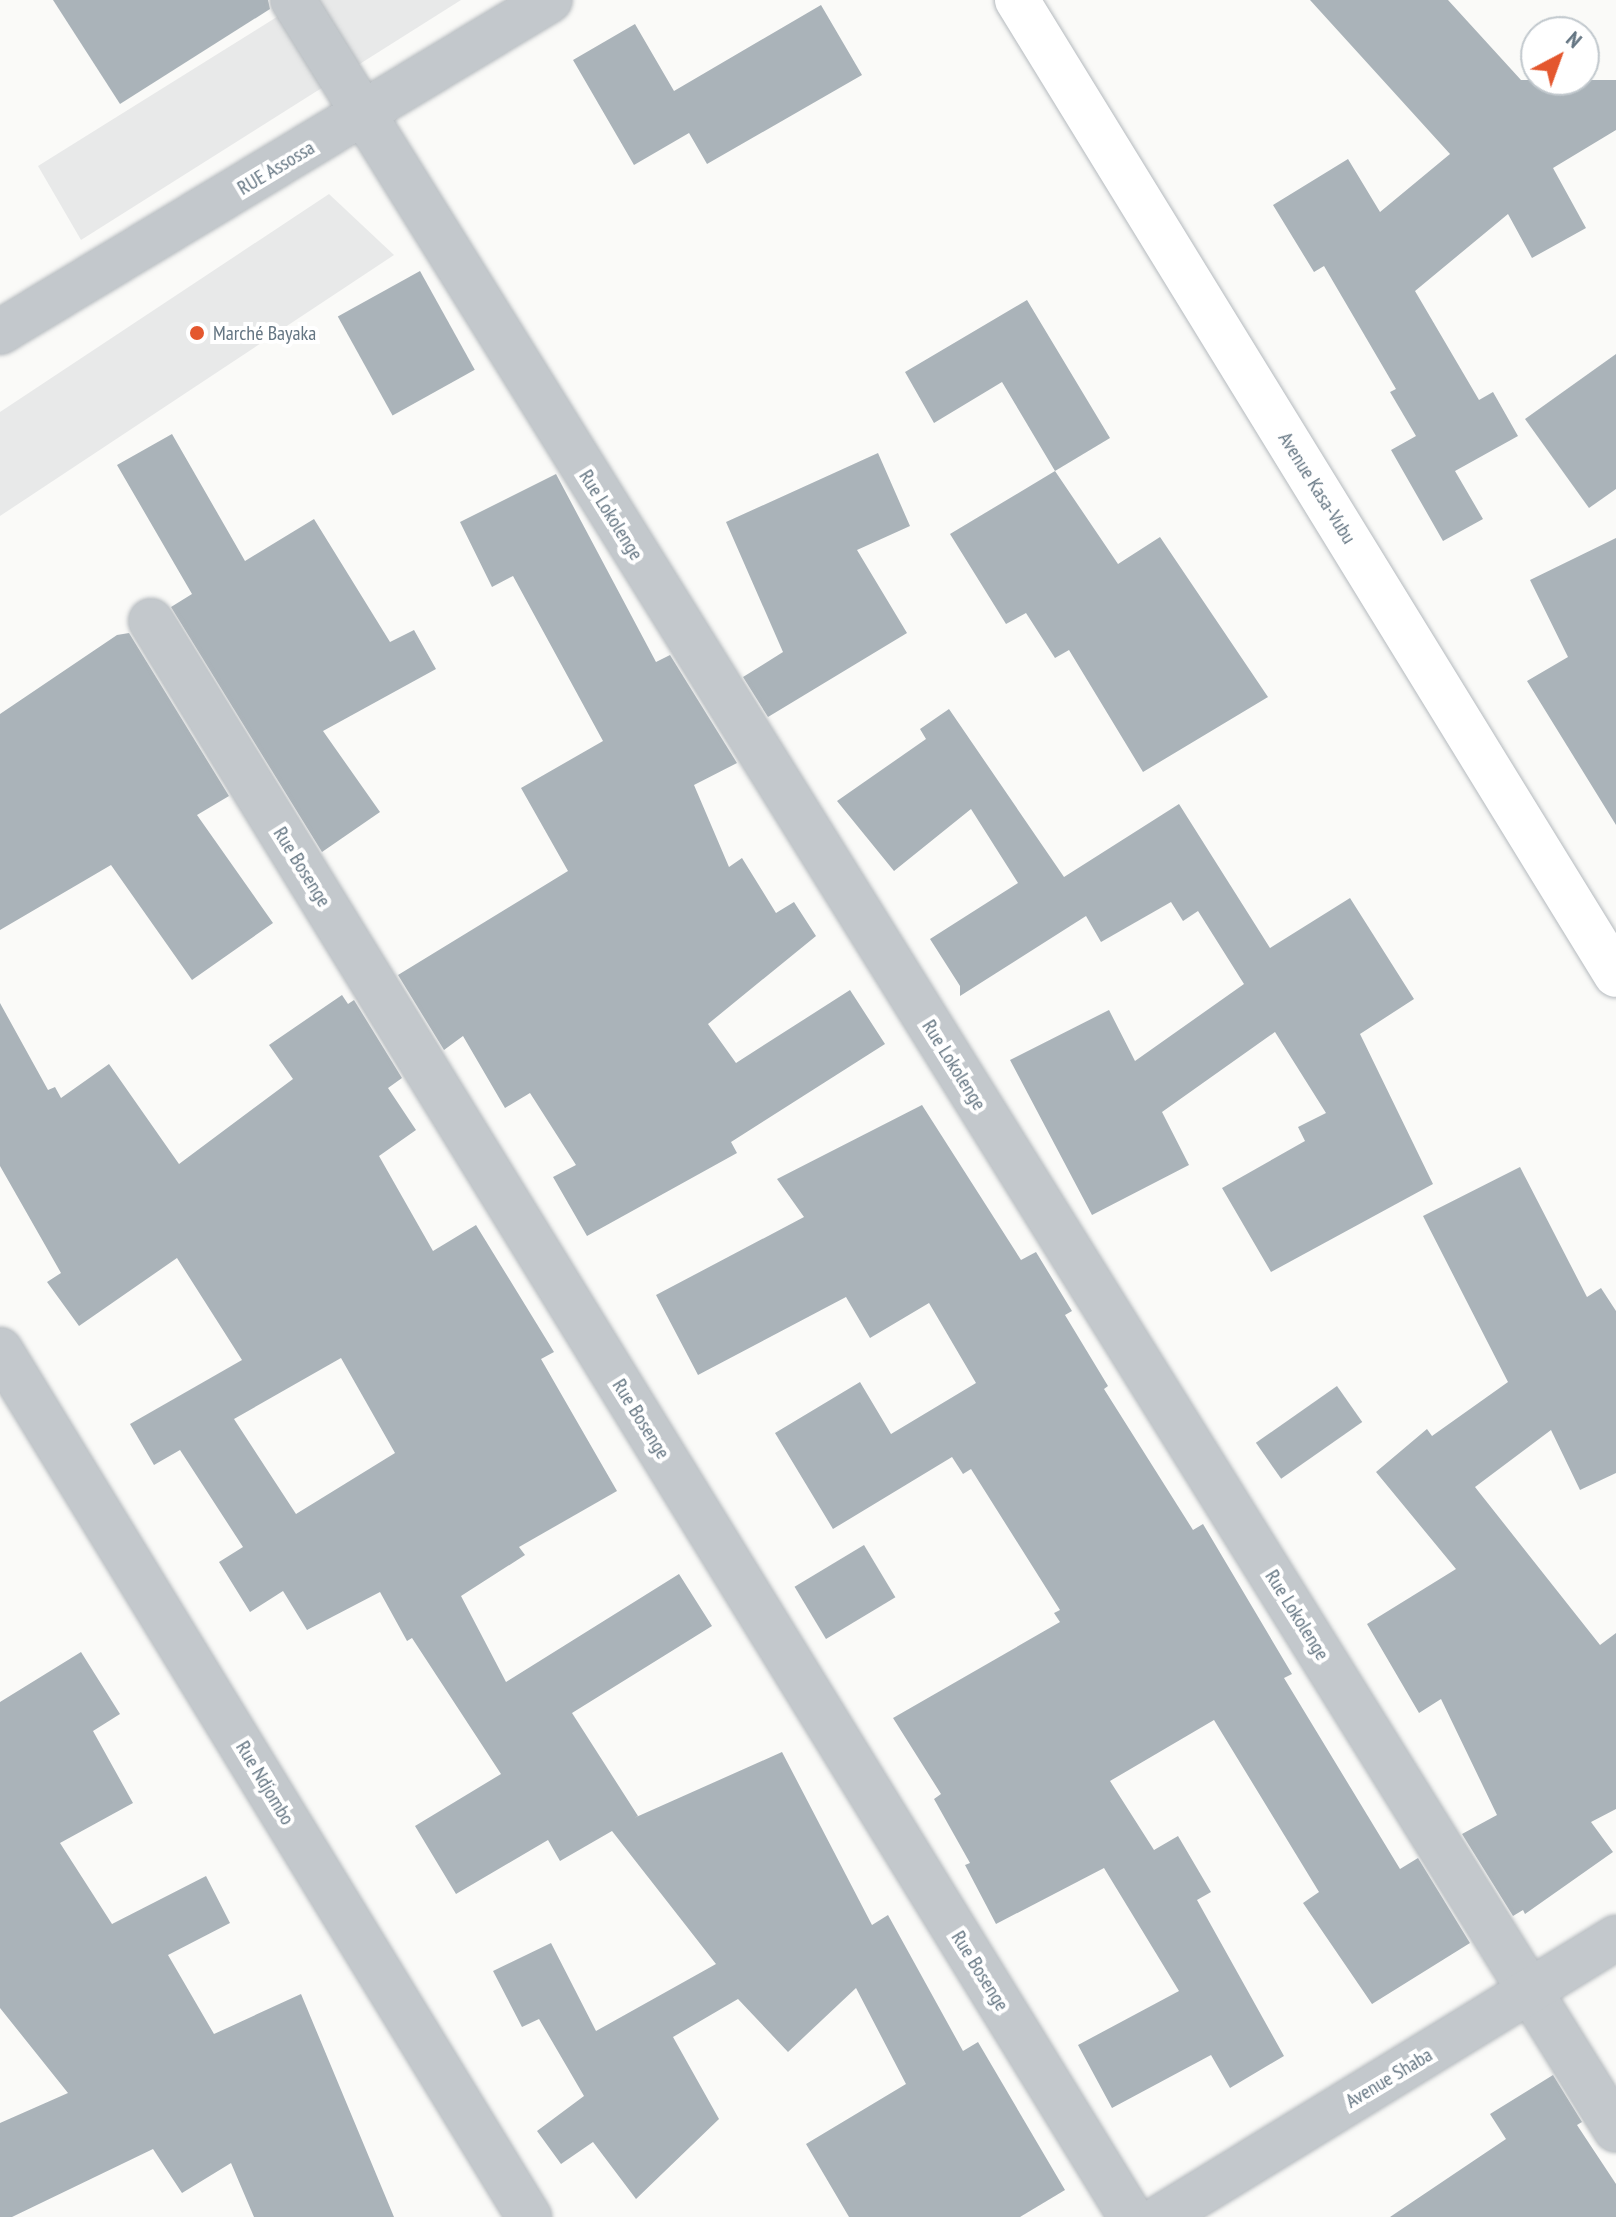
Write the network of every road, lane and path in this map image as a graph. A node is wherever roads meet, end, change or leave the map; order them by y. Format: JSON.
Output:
{"nodes":[{"id":1,"x":293,"y":0,"type":"edge"},
{"id":2,"x":550,"y":0,"type":"edge"},
{"id":3,"x":1017,"y":0,"type":"edge"},
{"id":4,"x":363,"y":117,"type":"junction"},
{"id":5,"x":0,"y":332,"type":"edge"},
{"id":6,"x":151,"y":621,"type":"dead end"},
{"id":7,"x":1616,"y":975,"type":"edge"},
{"id":8,"x":0,"y":1350,"type":"edge"},
{"id":9,"x":1616,"y":1938,"type":"edge"},
{"id":10,"x":1531,"y":1992,"type":"junction"},
{"id":11,"x":1616,"y":2130,"type":"edge"},
{"id":12,"x":529,"y":2217,"type":"edge"},
{"id":13,"x":1131,"y":2217,"type":"edge"},
{"id":14,"x":1161,"y":2217,"type":"edge"}],
"edges":[{"from":1,"to":4,"type":"street","name":"Rue Lokolenge"},
{"from":2,"to":4,"type":"street","name":"RUE Assossa"},
{"from":3,"to":7,"type":"main road","name":"Avenue Kasa-Vubu"},
{"from":4,"to":5,"type":"street","name":"RUE Assossa"},
{"from":4,"to":10,"type":"street","name":"Rue Lokolenge"},
{"from":6,"to":13,"type":"street","name":"Rue Bosenge"},
{"from":8,"to":12,"type":"street","name":"Rue Ndjombo"},
{"from":9,"to":10,"type":"street","name":"Avenue Shaba"},
{"from":10,"to":11,"type":"street","name":"Rue Lokolenge"},
{"from":10,"to":14,"type":"street","name":"Avenue Shaba"}]}
